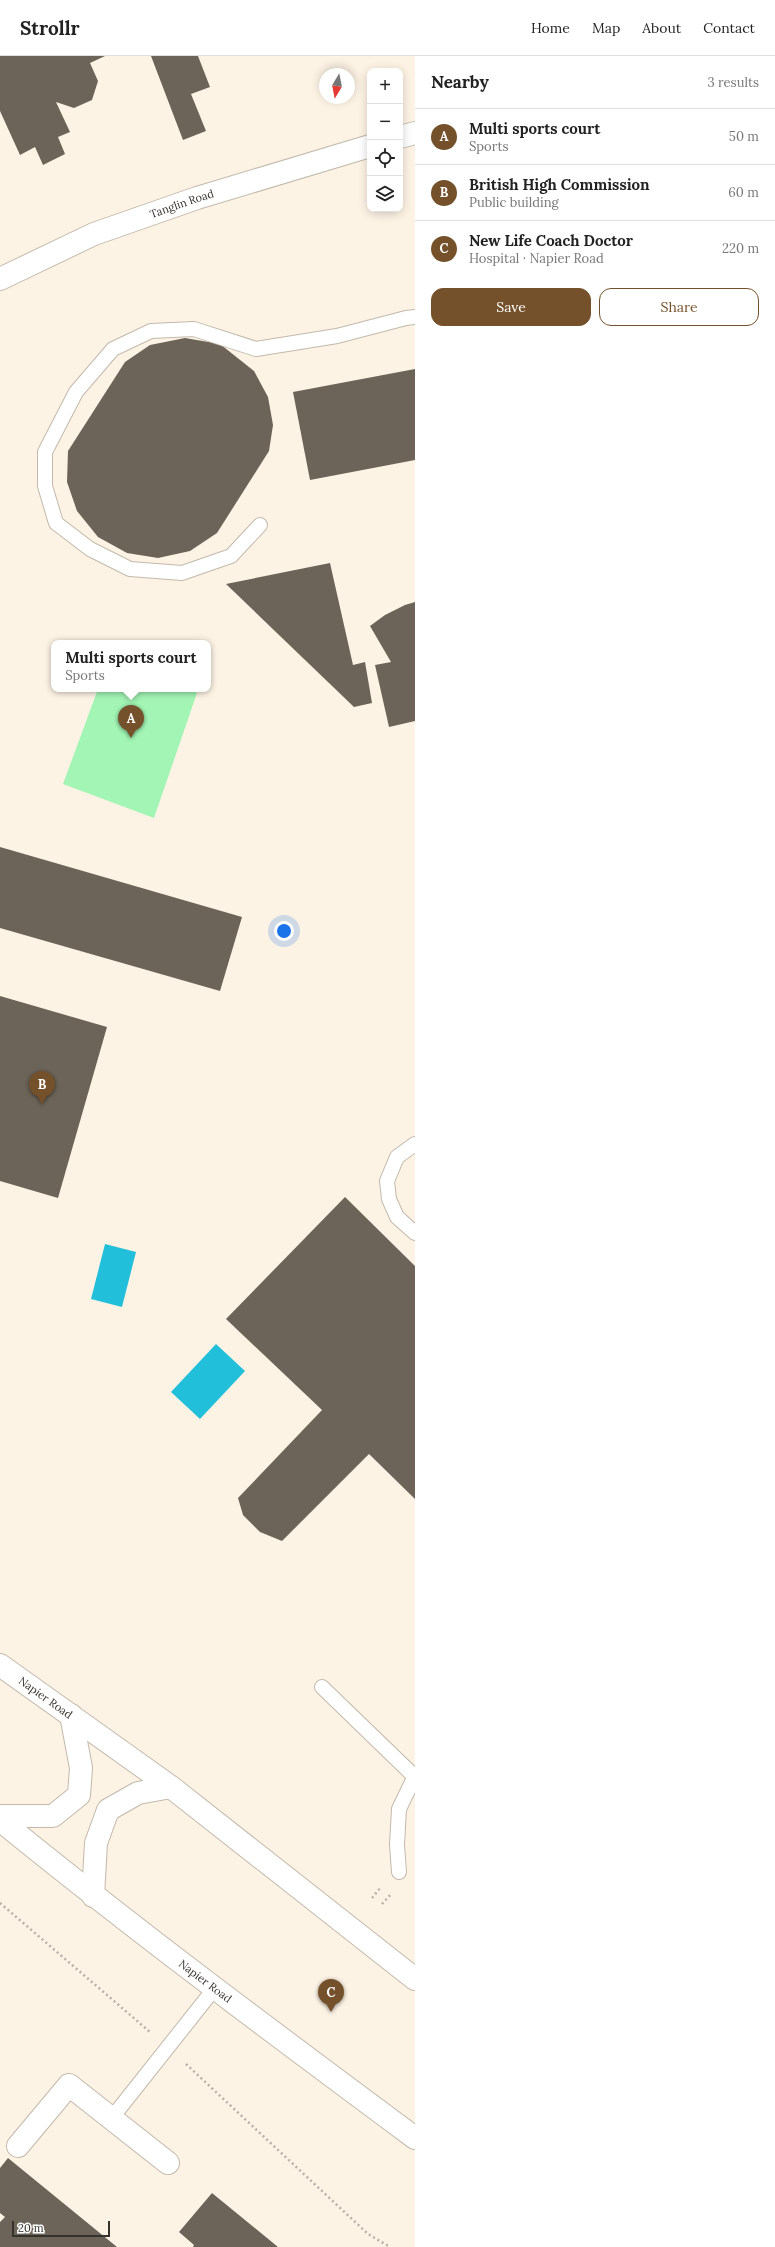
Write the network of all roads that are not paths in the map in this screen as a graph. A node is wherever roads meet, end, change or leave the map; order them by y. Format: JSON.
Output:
{"nodes":[{"id":1,"x":367,"y":147,"type":"edge"},
{"id":2,"x":0,"y":279,"type":"edge"},
{"id":3,"x":415,"y":317,"type":"edge"},
{"id":4,"x":260,"y":525,"type":"dead end"},
{"id":5,"x":415,"y":1144,"type":"edge"},
{"id":6,"x":415,"y":1233,"type":"edge"},
{"id":7,"x":0,"y":1665,"type":"edge"},
{"id":8,"x":322,"y":1688,"type":"dead end"},
{"id":9,"x":71,"y":1715,"type":"junction"},
{"id":10,"x":415,"y":1777,"type":"edge"},
{"id":11,"x":415,"y":1781,"type":"edge"},
{"id":12,"x":171,"y":1787,"type":"junction"},
{"id":13,"x":0,"y":1816,"type":"edge"},
{"id":14,"x":0,"y":1820,"type":"edge"},
{"id":15,"x":399,"y":1872,"type":"dead end"},
{"id":16,"x":93,"y":1896,"type":"junction"},
{"id":17,"x":415,"y":1979,"type":"edge"},
{"id":18,"x":214,"y":1989,"type":"junction"},
{"id":19,"x":111,"y":2119,"type":"junction"},
{"id":20,"x":415,"y":2138,"type":"edge"},
{"id":21,"x":18,"y":2146,"type":"dead end"},
{"id":22,"x":168,"y":2163,"type":"dead end"}],
"edges":[{"from":1,"to":2,"type":"main road","name":"Tanglin Road"},
{"from":3,"to":4,"type":"lane"},
{"from":5,"to":6,"type":"lane"},
{"from":7,"to":9,"type":"main road","name":"Napier Road"},
{"from":8,"to":10,"type":"lane"},
{"from":9,"to":12,"type":"main road","name":"Napier Road"},
{"from":9,"to":13,"type":"main road"},
{"from":11,"to":15,"type":"lane"},
{"from":12,"to":16,"type":"main road"},
{"from":12,"to":17,"type":"main road","name":"Napier Road"},
{"from":14,"to":16,"type":"main road","name":"Napier Road"},
{"from":16,"to":18,"type":"main road","name":"Napier Road"},
{"from":18,"to":19,"type":"lane"},
{"from":18,"to":20,"type":"main road","name":"Napier Road"},
{"from":19,"to":21,"type":"main road"},
{"from":19,"to":22,"type":"main road"}]}
